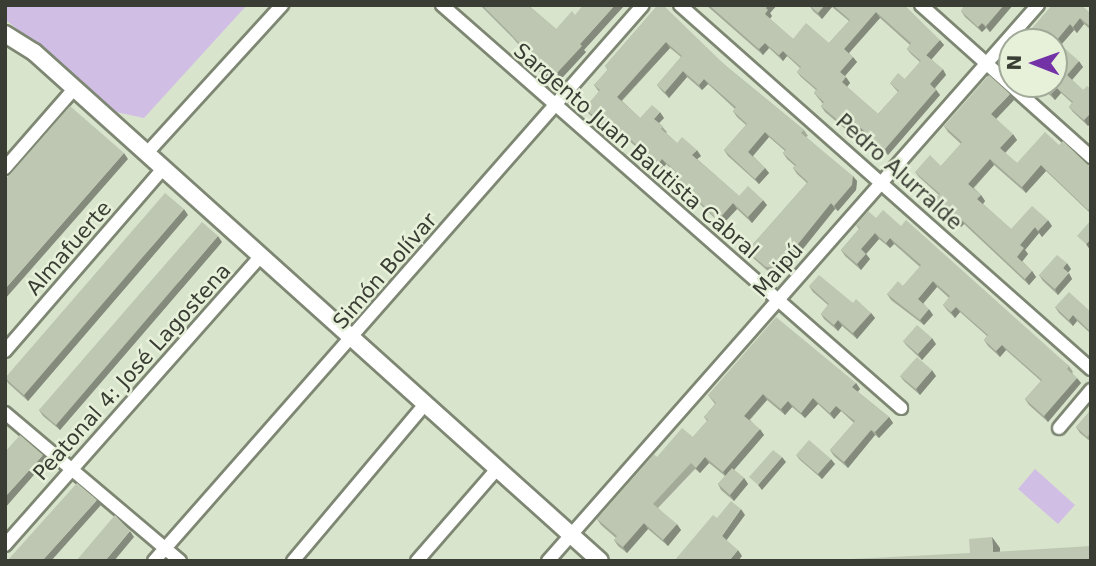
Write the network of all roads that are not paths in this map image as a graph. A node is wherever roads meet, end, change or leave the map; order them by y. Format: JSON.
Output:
{"nodes":[{"id":1,"x":282,"y":5,"type":"edge"},
{"id":2,"x":442,"y":5,"type":"edge"},
{"id":3,"x":643,"y":5,"type":"edge"},
{"id":4,"x":680,"y":5,"type":"edge"},
{"id":5,"x":921,"y":5,"type":"edge"},
{"id":6,"x":1038,"y":5,"type":"edge"},
{"id":7,"x":5,"y":34,"type":"edge"},
{"id":8,"x":986,"y":63,"type":"junction"},
{"id":9,"x":74,"y":89,"type":"junction"},
{"id":10,"x":554,"y":107,"type":"junction"},
{"id":11,"x":146,"y":155,"type":"junction"},
{"id":12,"x":1091,"y":157,"type":"edge"},
{"id":13,"x":5,"y":168,"type":"edge"},
{"id":14,"x":162,"y":170,"type":"junction"},
{"id":15,"x":882,"y":182,"type":"junction"},
{"id":16,"x":260,"y":257,"type":"junction"},
{"id":17,"x":777,"y":300,"type":"junction"},
{"id":18,"x":351,"y":339,"type":"junction"},
{"id":19,"x":5,"y":351,"type":"edge"},
{"id":20,"x":1091,"y":369,"type":"edge"},
{"id":21,"x":1091,"y":390,"type":"edge"},
{"id":22,"x":425,"y":404,"type":"junction"},
{"id":23,"x":901,"y":408,"type":"dead end"},
{"id":24,"x":5,"y":413,"type":"edge"},
{"id":25,"x":1059,"y":428,"type":"dead end"},
{"id":26,"x":72,"y":468,"type":"junction"},
{"id":27,"x":497,"y":469,"type":"junction"},
{"id":28,"x":571,"y":535,"type":"junction"},
{"id":29,"x":5,"y":545,"type":"edge"},
{"id":30,"x":165,"y":547,"type":"junction"},
{"id":31,"x":153,"y":561,"type":"edge"},
{"id":32,"x":180,"y":561,"type":"edge"},
{"id":33,"x":293,"y":561,"type":"edge"},
{"id":34,"x":417,"y":561,"type":"edge"},
{"id":35,"x":548,"y":561,"type":"edge"},
{"id":36,"x":600,"y":561,"type":"edge"}],
"edges":[{"from":1,"to":11,"type":"street"},
{"from":2,"to":10,"type":"street","name":"Sargento Juan Bautista Cabral"},
{"from":3,"to":10,"type":"street","name":"Simón Bolívar"},
{"from":4,"to":15,"type":"street","name":"Pedro Alurralde"},
{"from":5,"to":8,"type":"street"},
{"from":6,"to":8,"type":"street","name":"Maipú"},
{"from":7,"to":9,"type":"main road"},
{"from":8,"to":12,"type":"street"},
{"from":8,"to":15,"type":"street","name":"Maipú"},
{"from":9,"to":11,"type":"main road"},
{"from":9,"to":13,"type":"street"},
{"from":10,"to":17,"type":"street","name":"Sargento Juan Bautista Cabral"},
{"from":10,"to":18,"type":"street","name":"Simón Bolívar"},
{"from":11,"to":14,"type":"main road"},
{"from":14,"to":16,"type":"main road"},
{"from":14,"to":19,"type":"street","name":"Almafuerte"},
{"from":15,"to":17,"type":"street","name":"Maipú"},
{"from":15,"to":20,"type":"street","name":"Pedro Alurralde"},
{"from":16,"to":18,"type":"main road"},
{"from":16,"to":26,"type":"street","name":"Peatonal 4: José Lagostena"},
{"from":17,"to":23,"type":"street","name":"Sargento Juan Bautista Cabral"},
{"from":17,"to":28,"type":"street","name":"Maipú"},
{"from":18,"to":22,"type":"main road"},
{"from":18,"to":30,"type":"street","name":"Simón Bolívar"},
{"from":21,"to":25,"type":"street"},
{"from":22,"to":27,"type":"main road"},
{"from":22,"to":33,"type":"street"},
{"from":24,"to":26,"type":"street"},
{"from":26,"to":29,"type":"street","name":"Peatonal 4: José Lagostena"},
{"from":26,"to":30,"type":"street"},
{"from":27,"to":28,"type":"main road"},
{"from":27,"to":34,"type":"street"},
{"from":28,"to":35,"type":"street","name":"Maipú"},
{"from":28,"to":36,"type":"main road"},
{"from":30,"to":31,"type":"street","name":"Simón Bolívar"},
{"from":30,"to":32,"type":"street"}]}
